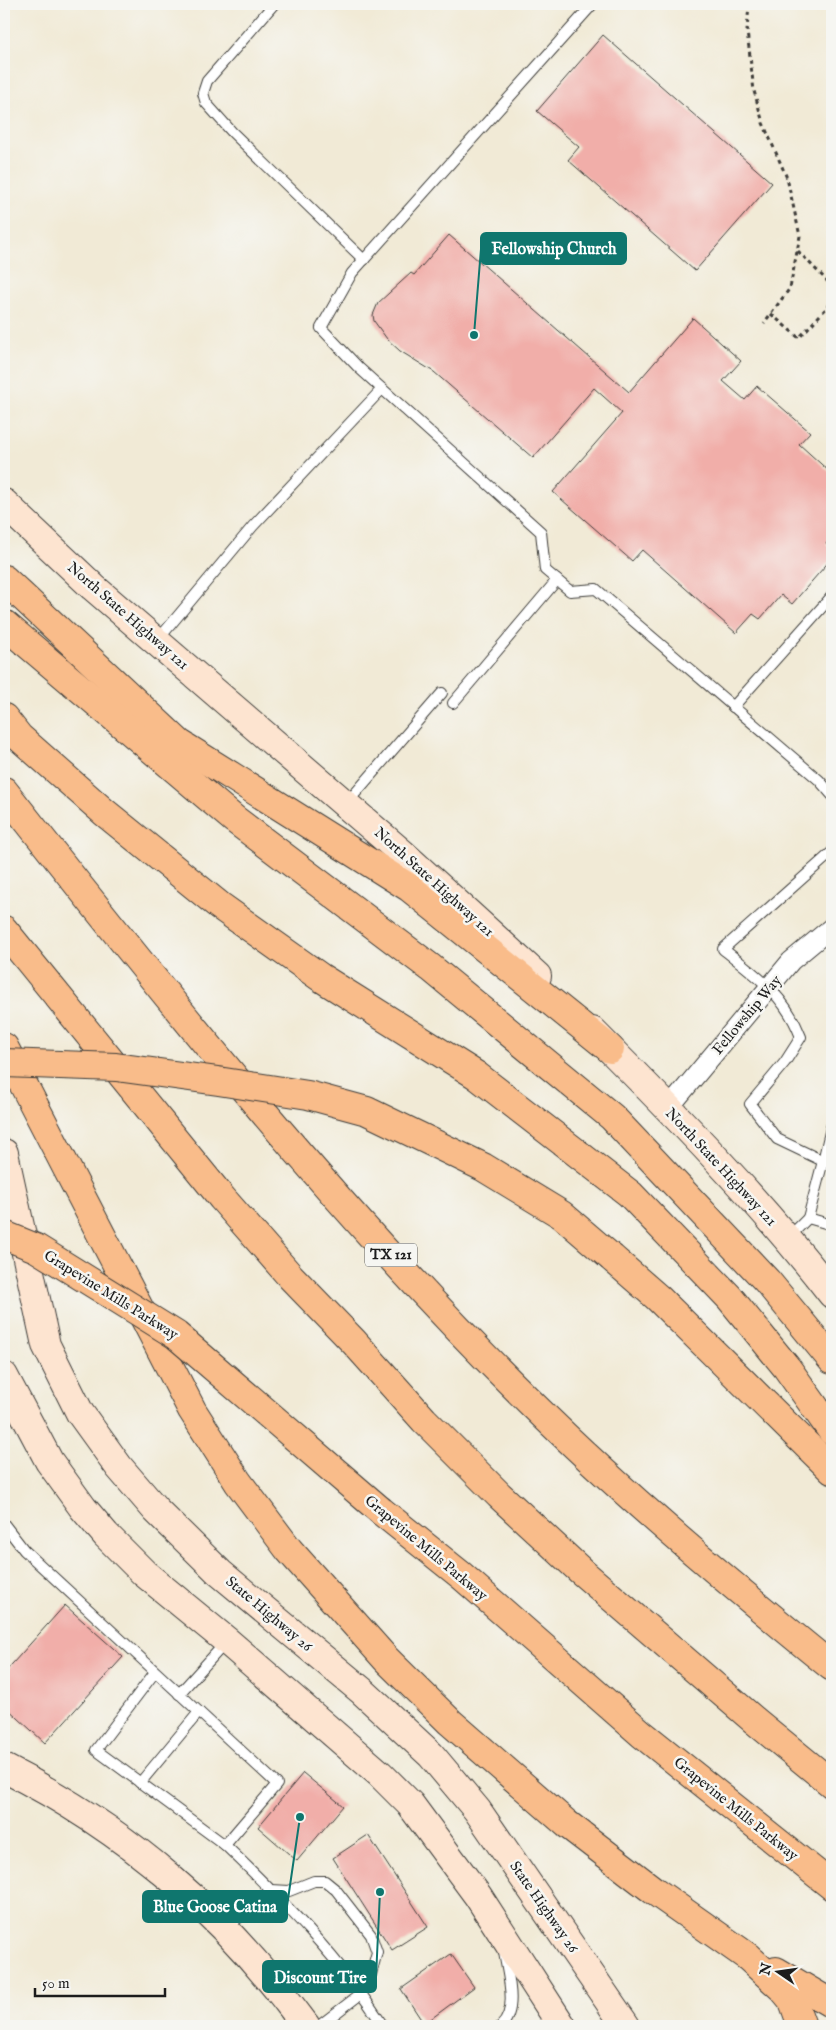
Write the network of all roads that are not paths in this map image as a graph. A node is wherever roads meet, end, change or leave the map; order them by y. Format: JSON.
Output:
{"nodes":[{"id":1,"x":274,"y":4,"type":"edge"},
{"id":2,"x":593,"y":4,"type":"edge"},
{"id":3,"x":364,"y":260,"type":"junction"},
{"id":4,"x":382,"y":389,"type":"junction"},
{"id":5,"x":4,"y":503,"type":"edge"},
{"id":6,"x":4,"y":579,"type":"edge"},
{"id":7,"x":556,"y":580,"type":"junction"},
{"id":8,"x":832,"y":596,"type":"edge"},
{"id":9,"x":4,"y":624,"type":"edge"},
{"id":10,"x":156,"y":641,"type":"junction"},
{"id":11,"x":442,"y":693,"type":"dead end"},
{"id":12,"x":452,"y":703,"type":"dead end"},
{"id":13,"x":733,"y":707,"type":"junction"},
{"id":14,"x":4,"y":718,"type":"edge"},
{"id":15,"x":4,"y":791,"type":"edge"},
{"id":16,"x":832,"y":795,"type":"edge"},
{"id":17,"x":345,"y":804,"type":"junction"},
{"id":18,"x":832,"y":852,"type":"edge"},
{"id":19,"x":832,"y":927,"type":"edge"},
{"id":20,"x":4,"y":930,"type":"edge"},
{"id":21,"x":770,"y":986,"type":"junction"},
{"id":22,"x":4,"y":1047,"type":"edge"},
{"id":23,"x":610,"y":1049,"type":"junction"},
{"id":24,"x":4,"y":1063,"type":"edge"},
{"id":25,"x":668,"y":1109,"type":"junction"},
{"id":26,"x":832,"y":1124,"type":"edge"},
{"id":27,"x":4,"y":1153,"type":"edge"},
{"id":28,"x":823,"y":1161,"type":"junction"},
{"id":29,"x":808,"y":1218,"type":"junction"},
{"id":30,"x":832,"y":1225,"type":"edge"},
{"id":31,"x":4,"y":1235,"type":"edge"},
{"id":32,"x":787,"y":1239,"type":"junction"},
{"id":33,"x":832,"y":1294,"type":"edge"},
{"id":34,"x":832,"y":1360,"type":"edge"},
{"id":35,"x":4,"y":1376,"type":"edge"},
{"id":36,"x":832,"y":1431,"type":"edge"},
{"id":37,"x":832,"y":1470,"type":"edge"},
{"id":38,"x":5,"y":1529,"type":"edge"},
{"id":39,"x":228,"y":1641,"type":"junction"},
{"id":40,"x":832,"y":1668,"type":"edge"},
{"id":41,"x":155,"y":1672,"type":"junction"},
{"id":42,"x":179,"y":1694,"type":"junction"},
{"id":43,"x":199,"y":1712,"type":"junction"},
{"id":44,"x":4,"y":1768,"type":"edge"},
{"id":45,"x":140,"y":1783,"type":"junction"},
{"id":46,"x":832,"y":1784,"type":"edge"},
{"id":47,"x":226,"y":1844,"type":"junction"},
{"id":48,"x":832,"y":1886,"type":"edge"},
{"id":49,"x":272,"y":1890,"type":"junction"},
{"id":50,"x":225,"y":1928,"type":"junction"},
{"id":51,"x":502,"y":1936,"type":"junction"},
{"id":52,"x":748,"y":1957,"type":"junction"},
{"id":53,"x":362,"y":1993,"type":"junction"},
{"id":54,"x":832,"y":2004,"type":"edge"},
{"id":55,"x":306,"y":2026,"type":"edge"},
{"id":56,"x":319,"y":2026,"type":"edge"},
{"id":57,"x":383,"y":2026,"type":"edge"},
{"id":58,"x":501,"y":2026,"type":"edge"},
{"id":59,"x":562,"y":2026,"type":"edge"},
{"id":60,"x":626,"y":2026,"type":"edge"},
{"id":61,"x":802,"y":2026,"type":"edge"}],
"edges":[{"from":1,"to":3,"type":"lane"},
{"from":2,"to":3,"type":"lane"},
{"from":3,"to":4,"type":"lane"},
{"from":4,"to":7,"type":"lane"},
{"from":4,"to":10,"type":"lane"},
{"from":5,"to":10,"type":"main road","name":"North State Highway 121"},
{"from":6,"to":23,"type":"highway"},
{"from":7,"to":12,"type":"lane"},
{"from":7,"to":13,"type":"lane"},
{"from":8,"to":13,"type":"lane"},
{"from":9,"to":34,"type":"highway"},
{"from":10,"to":17,"type":"main road","name":"North State Highway 121"},
{"from":11,"to":17,"type":"lane"},
{"from":13,"to":16,"type":"lane"},
{"from":14,"to":36,"type":"highway"},
{"from":15,"to":40,"type":"highway","number":"TX 121"},
{"from":17,"to":23,"type":"main road","name":"North State Highway 121"},
{"from":18,"to":21,"type":"lane"},
{"from":19,"to":21,"type":"street","name":"Fellowship Way"},
{"from":20,"to":46,"type":"highway"},
{"from":21,"to":25,"type":"street","name":"Fellowship Way"},
{"from":21,"to":28,"type":"lane"},
{"from":22,"to":52,"type":"highway"},
{"from":23,"to":25,"type":"main road","name":"North State Highway 121"},
{"from":24,"to":37,"type":"highway","bridge":true},
{"from":25,"to":32,"type":"main road","name":"North State Highway 121"},
{"from":26,"to":28,"type":"lane"},
{"from":27,"to":60,"type":"main road","name":"State Highway 26"},
{"from":28,"to":29,"type":"lane"},
{"from":29,"to":30,"type":"lane"},
{"from":29,"to":32,"type":"lane"},
{"from":31,"to":48,"type":"highway","name":"Grapevine Mills Parkway","bridge":true},
{"from":32,"to":33,"type":"main road","name":"North State Highway 121"},
{"from":35,"to":39,"type":"main road"},
{"from":38,"to":41,"type":"lane"},
{"from":39,"to":42,"type":"lane"},
{"from":39,"to":51,"type":"main road"},
{"from":41,"to":42,"type":"lane"},
{"from":41,"to":45,"type":"lane"},
{"from":42,"to":43,"type":"lane"},
{"from":43,"to":45,"type":"lane"},
{"from":43,"to":47,"type":"lane"},
{"from":44,"to":50,"type":"main road"},
{"from":45,"to":47,"type":"lane"},
{"from":47,"to":49,"type":"lane"},
{"from":49,"to":50,"type":"lane"},
{"from":49,"to":53,"type":"lane"},
{"from":49,"to":53,"type":"lane"},
{"from":50,"to":55,"type":"main road"},
{"from":51,"to":58,"type":"lane"},
{"from":51,"to":59,"type":"main road"},
{"from":52,"to":54,"type":"highway"},
{"from":52,"to":61,"type":"highway"},
{"from":53,"to":56,"type":"lane"},
{"from":53,"to":57,"type":"lane"}]}
